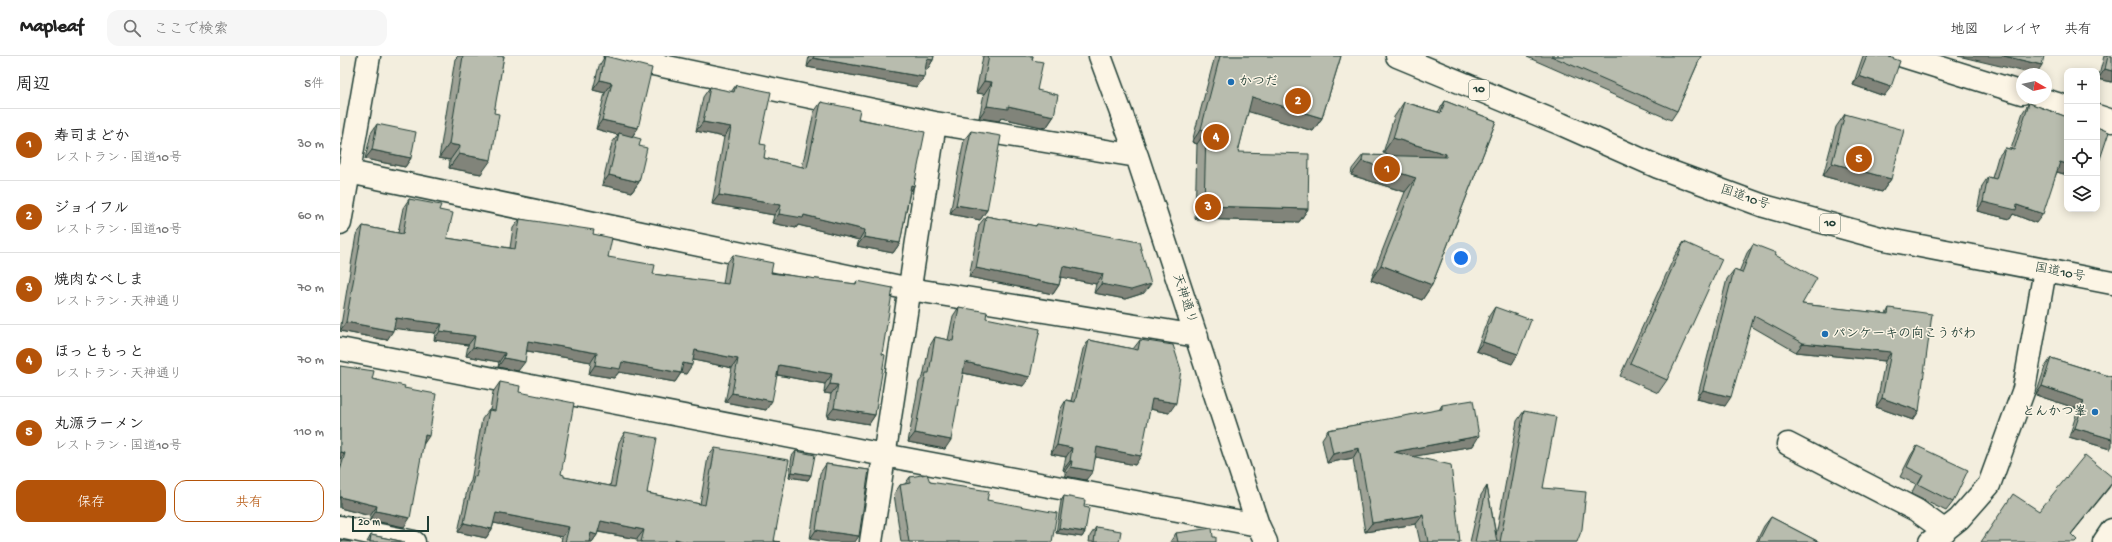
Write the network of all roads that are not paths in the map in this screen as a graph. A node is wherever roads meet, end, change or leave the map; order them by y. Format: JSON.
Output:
{"nodes":[{"id":1,"x":369,"y":56,"type":"edge"},
{"id":2,"x":614,"y":56,"type":"edge"},
{"id":3,"x":1100,"y":56,"type":"edge"},
{"id":4,"x":1397,"y":56,"type":"edge"},
{"id":5,"x":1903,"y":56,"type":"edge"},
{"id":6,"x":2016,"y":91,"type":"edge"},
{"id":7,"x":2052,"y":102,"type":"edge"},
{"id":8,"x":2064,"y":106,"type":"edge"},
{"id":9,"x":2100,"y":117,"type":"edge"},
{"id":10,"x":2112,"y":121,"type":"edge"},
{"id":11,"x":935,"y":123,"type":"junction"},
{"id":12,"x":1137,"y":156,"type":"junction"},
{"id":13,"x":349,"y":172,"type":"junction"},
{"id":14,"x":340,"y":223,"type":"edge"},
{"id":15,"x":2045,"y":270,"type":"junction"},
{"id":16,"x":2112,"y":283,"type":"edge"},
{"id":17,"x":910,"y":289,"type":"junction"},
{"id":18,"x":1197,"y":336,"type":"junction"},
{"id":19,"x":340,"y":349,"type":"edge"},
{"id":20,"x":1788,"y":444,"type":"dead end"},
{"id":21,"x":884,"y":455,"type":"junction"},
{"id":22,"x":340,"y":527,"type":"edge"},
{"id":23,"x":2112,"y":530,"type":"edge"},
{"id":24,"x":1262,"y":534,"type":"edge"},
{"id":25,"x":1937,"y":536,"type":"edge"},
{"id":26,"x":414,"y":542,"type":"edge"},
{"id":27,"x":871,"y":542,"type":"edge"},
{"id":28,"x":2104,"y":542,"type":"edge"}],
"edges":[{"from":1,"to":13,"type":"main road"},
{"from":2,"to":11,"type":"main road"},
{"from":3,"to":12,"type":"main road","name":"天神通り"},
{"from":4,"to":15,"type":"main road","name":"国道10号","number":"10"},
{"from":5,"to":6,"type":"main road"},
{"from":7,"to":8,"type":"main road"},
{"from":9,"to":10,"type":"main road"},
{"from":11,"to":12,"type":"main road"},
{"from":11,"to":17,"type":"main road"},
{"from":12,"to":18,"type":"main road","name":"天神通り"},
{"from":13,"to":14,"type":"main road"},
{"from":13,"to":17,"type":"main road"},
{"from":15,"to":16,"type":"main road","name":"国道10号","number":"10"},
{"from":15,"to":25,"type":"main road"},
{"from":17,"to":18,"type":"main road"},
{"from":17,"to":21,"type":"main road"},
{"from":18,"to":24,"type":"main road","name":"天神通り"},
{"from":19,"to":21,"type":"main road"},
{"from":20,"to":25,"type":"main road"},
{"from":21,"to":24,"type":"main road"},
{"from":21,"to":27,"type":"main road"},
{"from":22,"to":26,"type":"main road"},
{"from":23,"to":28,"type":"main road"}]}
